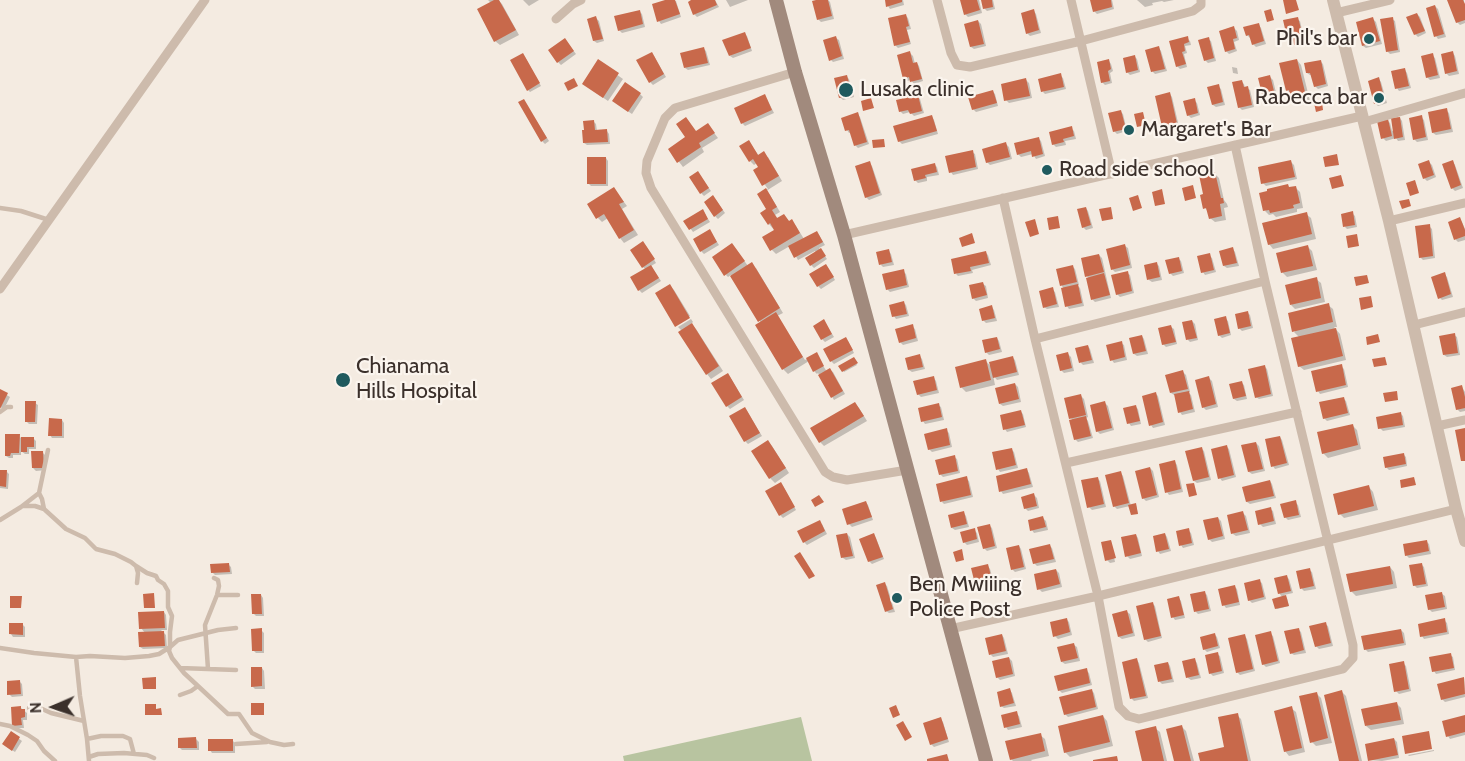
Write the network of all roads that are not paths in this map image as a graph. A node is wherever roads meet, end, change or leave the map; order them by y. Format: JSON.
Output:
{"nodes":[{"id":1,"x":205,"y":0,"type":"edge"},
{"id":2,"x":581,"y":0,"type":"edge"},
{"id":3,"x":776,"y":0,"type":"edge"},
{"id":4,"x":937,"y":0,"type":"edge"},
{"id":5,"x":1071,"y":0,"type":"edge"},
{"id":6,"x":1201,"y":0,"type":"edge"},
{"id":7,"x":1333,"y":0,"type":"edge"},
{"id":8,"x":1390,"y":0,"type":"edge"},
{"id":9,"x":1336,"y":13,"type":"junction"},
{"id":10,"x":556,"y":19,"type":"dead end"},
{"id":11,"x":1081,"y":41,"type":"junction"},
{"id":12,"x":795,"y":72,"type":"junction"},
{"id":13,"x":1465,"y":93,"type":"edge"},
{"id":14,"x":1363,"y":119,"type":"junction"},
{"id":15,"x":1235,"y":145,"type":"junction"},
{"id":16,"x":1112,"y":174,"type":"junction"},
{"id":17,"x":1003,"y":198,"type":"junction"},
{"id":18,"x":1465,"y":203,"type":"edge"},
{"id":19,"x":0,"y":208,"type":"edge"},
{"id":20,"x":49,"y":220,"type":"junction"},
{"id":21,"x":1389,"y":221,"type":"junction"},
{"id":22,"x":844,"y":235,"type":"junction"},
{"id":23,"x":1265,"y":281,"type":"junction"},
{"id":24,"x":0,"y":290,"type":"edge"},
{"id":25,"x":1465,"y":312,"type":"edge"},
{"id":26,"x":1414,"y":325,"type":"junction"},
{"id":27,"x":1035,"y":339,"type":"junction"},
{"id":28,"x":10,"y":407,"type":"dead end"},
{"id":29,"x":0,"y":412,"type":"edge"},
{"id":30,"x":1297,"y":412,"type":"junction"},
{"id":31,"x":1465,"y":420,"type":"edge"},
{"id":32,"x":1437,"y":426,"type":"junction"},
{"id":33,"x":48,"y":450,"type":"dead end"},
{"id":34,"x":1066,"y":463,"type":"junction"},
{"id":35,"x":907,"y":470,"type":"junction"},
{"id":36,"x":39,"y":493,"type":"junction"},
{"id":37,"x":23,"y":506,"type":"junction"},
{"id":38,"x":44,"y":508,"type":"junction"},
{"id":39,"x":1456,"y":509,"type":"junction"},
{"id":40,"x":0,"y":520,"type":"edge"},
{"id":41,"x":1464,"y":536,"type":"edge"},
{"id":42,"x":1328,"y":541,"type":"junction"},
{"id":43,"x":136,"y":566,"type":"junction"},
{"id":44,"x":214,"y":578,"type":"dead end"},
{"id":45,"x":137,"y":583,"type":"dead end"},
{"id":46,"x":217,"y":595,"type":"junction"},
{"id":47,"x":238,"y":595,"type":"dead end"},
{"id":48,"x":1098,"y":596,"type":"junction"},
{"id":49,"x":236,"y":628,"type":"dead end"},
{"id":50,"x":950,"y":629,"type":"junction"},
{"id":51,"x":205,"y":634,"type":"junction"},
{"id":52,"x":170,"y":647,"type":"junction"},
{"id":53,"x":0,"y":648,"type":"edge"},
{"id":54,"x":76,"y":657,"type":"junction"},
{"id":55,"x":180,"y":668,"type":"junction"},
{"id":56,"x":208,"y":669,"type":"junction"},
{"id":57,"x":236,"y":670,"type":"dead end"},
{"id":58,"x":198,"y":686,"type":"junction"},
{"id":59,"x":180,"y":695,"type":"dead end"},
{"id":60,"x":29,"y":708,"type":"dead end"},
{"id":61,"x":84,"y":721,"type":"junction"},
{"id":62,"x":0,"y":724,"type":"edge"},
{"id":63,"x":87,"y":739,"type":"junction"},
{"id":64,"x":270,"y":742,"type":"junction"},
{"id":65,"x":236,"y":744,"type":"dead end"},
{"id":66,"x":293,"y":744,"type":"dead end"},
{"id":67,"x":134,"y":754,"type":"junction"},
{"id":68,"x":154,"y":758,"type":"dead end"},
{"id":69,"x":89,"y":759,"type":"edge"},
{"id":70,"x":55,"y":761,"type":"edge"},
{"id":71,"x":986,"y":761,"type":"edge"}],
"edges":[{"from":1,"to":20,"type":"street"},
{"from":2,"to":10,"type":"street"},
{"from":3,"to":12,"type":"main road"},
{"from":4,"to":11,"type":"street"},
{"from":5,"to":11,"type":"street"},
{"from":6,"to":11,"type":"street"},
{"from":7,"to":9,"type":"street"},
{"from":8,"to":9,"type":"street"},
{"from":9,"to":14,"type":"street"},
{"from":11,"to":16,"type":"street"},
{"from":12,"to":22,"type":"main road"},
{"from":12,"to":35,"type":"street"},
{"from":13,"to":14,"type":"street"},
{"from":14,"to":15,"type":"street"},
{"from":14,"to":21,"type":"street"},
{"from":15,"to":16,"type":"street"},
{"from":15,"to":23,"type":"street"},
{"from":16,"to":17,"type":"street"},
{"from":17,"to":22,"type":"street"},
{"from":17,"to":27,"type":"street"},
{"from":18,"to":21,"type":"street"},
{"from":19,"to":20,"type":"lane"},
{"from":20,"to":24,"type":"street"},
{"from":21,"to":26,"type":"street"},
{"from":22,"to":35,"type":"main road"},
{"from":23,"to":27,"type":"street"},
{"from":23,"to":30,"type":"street"},
{"from":25,"to":26,"type":"street"},
{"from":26,"to":32,"type":"street"},
{"from":27,"to":34,"type":"street"},
{"from":28,"to":29,"type":"lane"},
{"from":30,"to":34,"type":"street"},
{"from":30,"to":42,"type":"street"},
{"from":31,"to":32,"type":"street"},
{"from":32,"to":39,"type":"street"},
{"from":33,"to":36,"type":"lane"},
{"from":34,"to":48,"type":"street"},
{"from":35,"to":50,"type":"main road"},
{"from":36,"to":37,"type":"lane"},
{"from":36,"to":38,"type":"lane"},
{"from":37,"to":38,"type":"lane"},
{"from":37,"to":40,"type":"lane"},
{"from":38,"to":43,"type":"lane"},
{"from":39,"to":41,"type":"street"},
{"from":39,"to":42,"type":"street"},
{"from":42,"to":48,"type":"street"},
{"from":42,"to":48,"type":"street"},
{"from":43,"to":45,"type":"lane"},
{"from":43,"to":52,"type":"lane"},
{"from":44,"to":46,"type":"lane"},
{"from":46,"to":47,"type":"lane"},
{"from":46,"to":51,"type":"lane"},
{"from":48,"to":50,"type":"street"},
{"from":49,"to":51,"type":"lane"},
{"from":50,"to":71,"type":"main road"},
{"from":51,"to":52,"type":"lane"},
{"from":51,"to":56,"type":"lane"},
{"from":52,"to":54,"type":"lane"},
{"from":52,"to":55,"type":"lane"},
{"from":53,"to":54,"type":"lane"},
{"from":54,"to":61,"type":"lane"},
{"from":55,"to":56,"type":"lane"},
{"from":55,"to":58,"type":"lane"},
{"from":56,"to":57,"type":"lane"},
{"from":58,"to":59,"type":"lane"},
{"from":58,"to":64,"type":"lane"},
{"from":60,"to":61,"type":"lane"},
{"from":61,"to":63,"type":"lane"},
{"from":62,"to":70,"type":"lane"},
{"from":63,"to":67,"type":"lane"},
{"from":63,"to":69,"type":"lane"},
{"from":64,"to":65,"type":"lane"},
{"from":64,"to":66,"type":"lane"},
{"from":67,"to":68,"type":"lane"},
{"from":67,"to":69,"type":"lane"}]}
